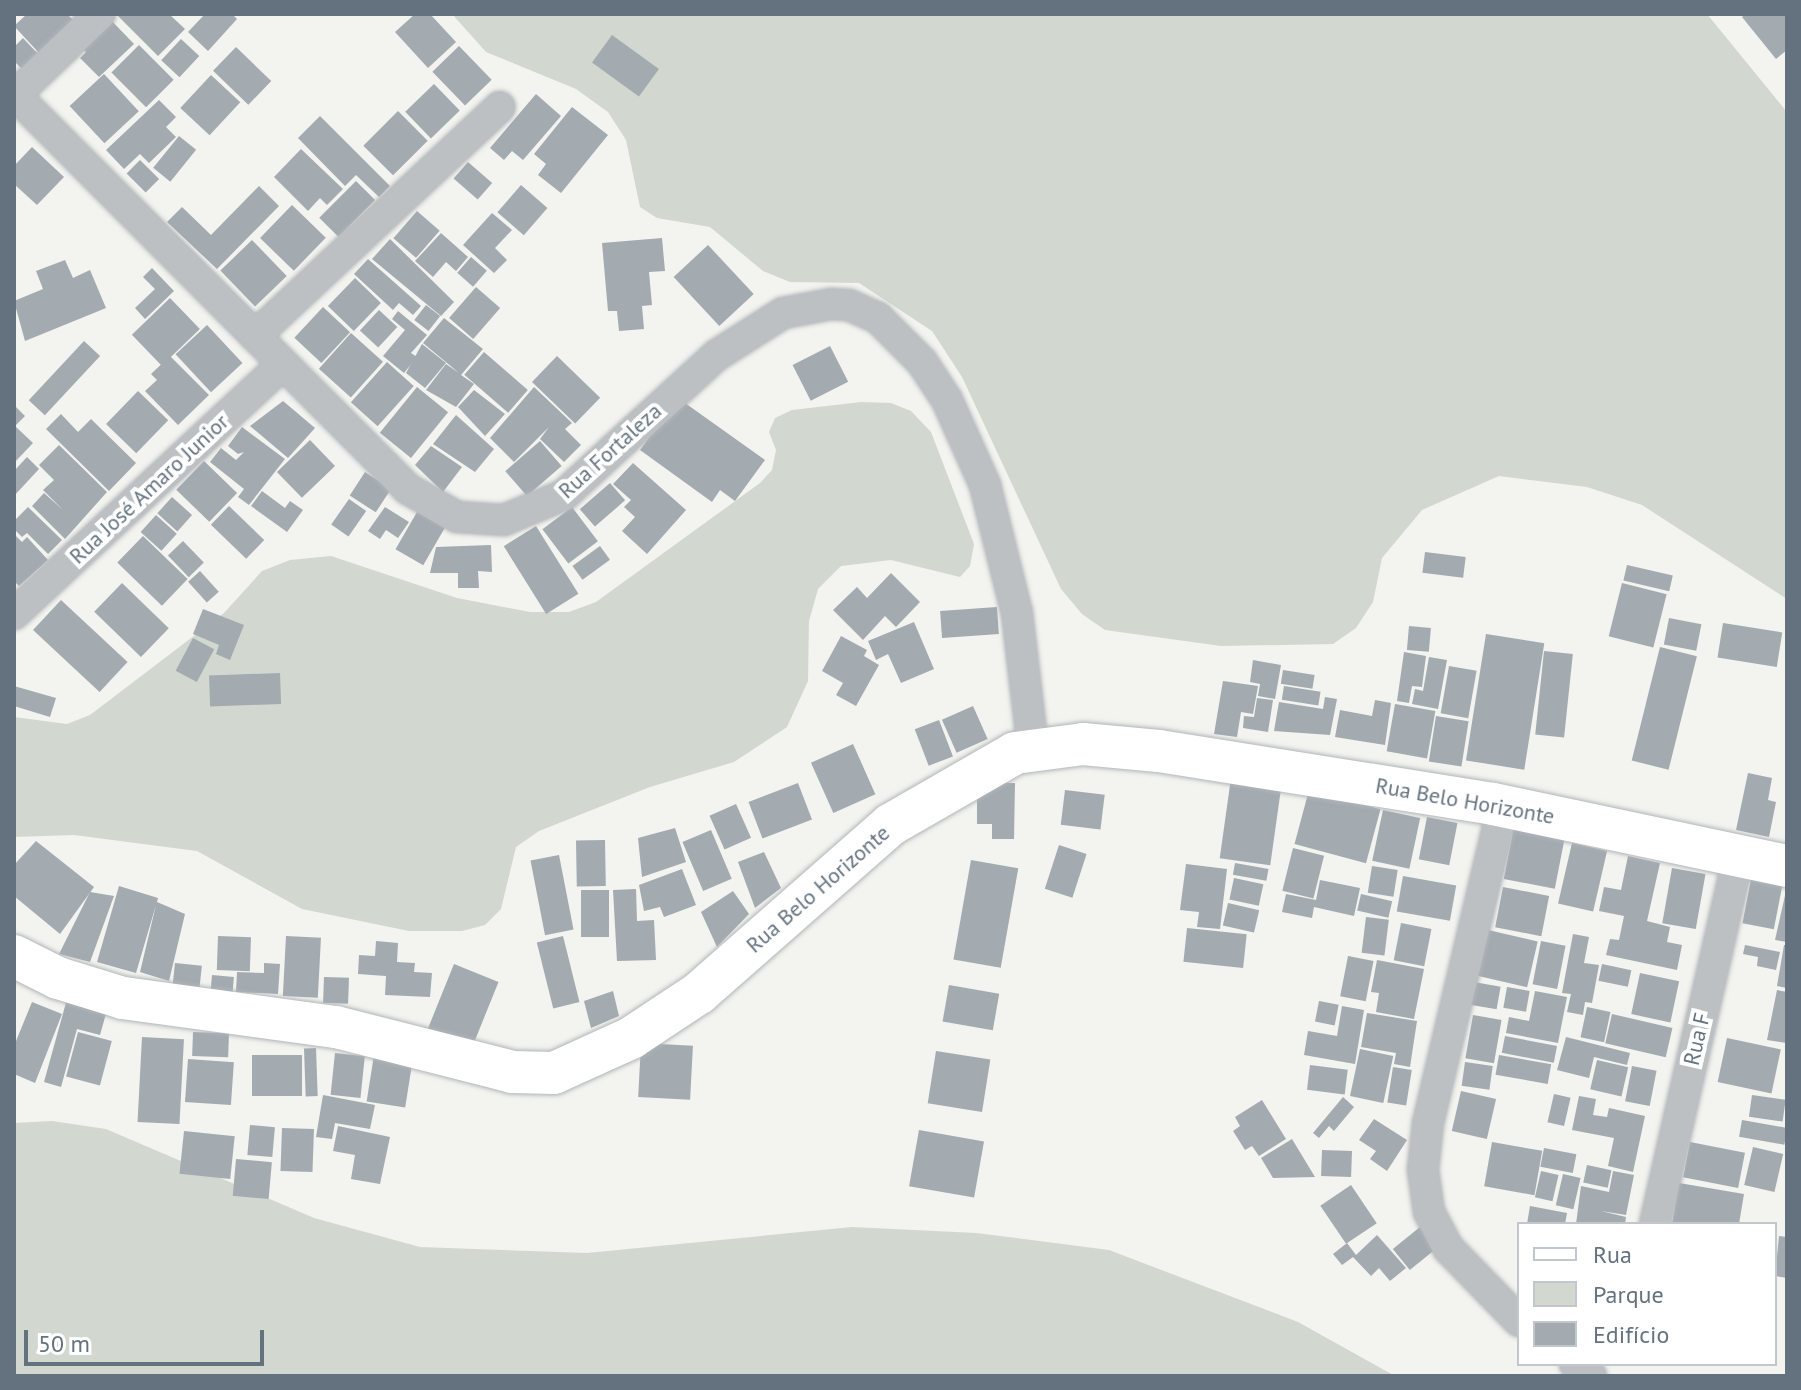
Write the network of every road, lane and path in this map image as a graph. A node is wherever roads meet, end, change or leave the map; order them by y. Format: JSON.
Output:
{"nodes":[{"id":1,"x":100,"y":14,"type":"edge"},
{"id":2,"x":15,"y":95,"type":"edge"},
{"id":3,"x":500,"y":107,"type":"dead end"},
{"id":4,"x":255,"y":336,"type":"junction"},
{"id":5,"x":283,"y":364,"type":"junction"},
{"id":6,"x":14,"y":614,"type":"edge"},
{"id":7,"x":1033,"y":749,"type":"junction"},
{"id":8,"x":1503,"y":806,"type":"junction"},
{"id":9,"x":1739,"y":855,"type":"junction"},
{"id":10,"x":1787,"y":866,"type":"edge"},
{"id":11,"x":14,"y":956,"type":"edge"},
{"id":12,"x":1655,"y":1222,"type":"edge"},
{"id":13,"x":1517,"y":1319,"type":"edge"}],
"edges":[{"from":1,"to":2,"type":"street"},
{"from":2,"to":4,"type":"street","name":"Rua Fortaleza"},
{"from":3,"to":4,"type":"street"},
{"from":4,"to":5,"type":"street","name":"Rua Fortaleza"},
{"from":5,"to":6,"type":"street","name":"Rua José Amaro Junior"},
{"from":5,"to":7,"type":"street","name":"Rua Fortaleza"},
{"from":7,"to":8,"type":"street","name":"Rua Belo Horizonte"},
{"from":7,"to":11,"type":"street","name":"Rua Belo Horizonte"},
{"from":8,"to":9,"type":"street","name":"Rua Belo Horizonte"},
{"from":8,"to":13,"type":"street"},
{"from":9,"to":10,"type":"street","name":"Rua Belo Horizonte"},
{"from":9,"to":12,"type":"street","name":"Rua F"}]}
